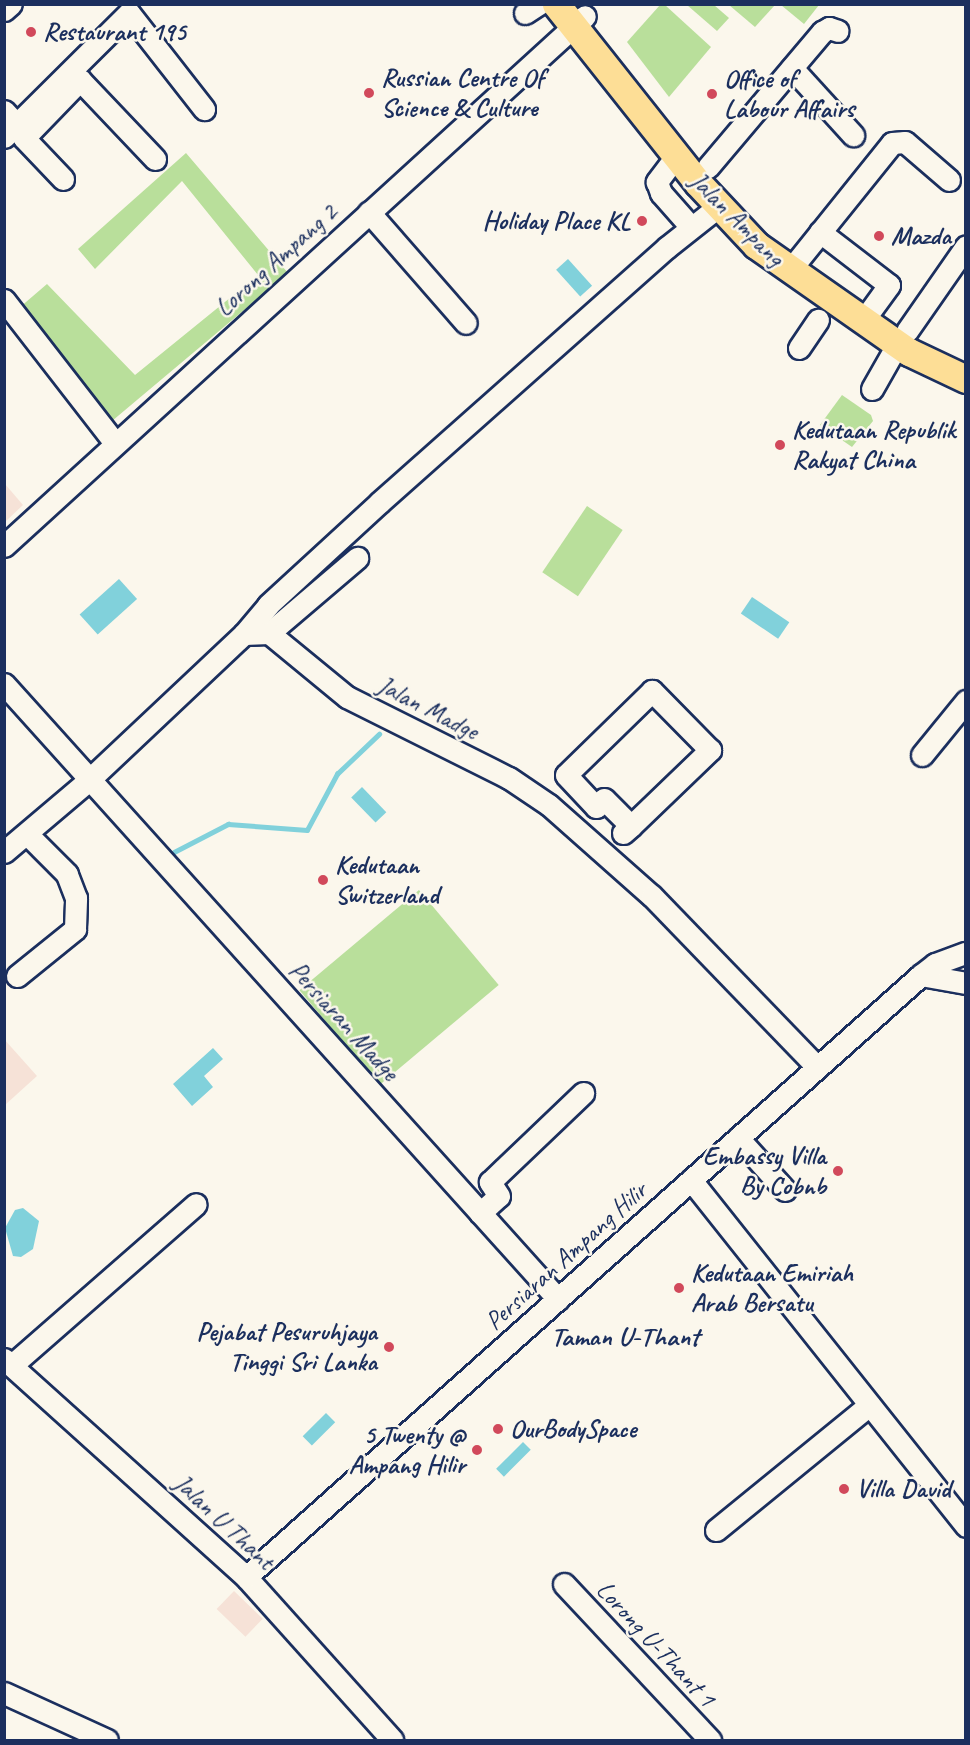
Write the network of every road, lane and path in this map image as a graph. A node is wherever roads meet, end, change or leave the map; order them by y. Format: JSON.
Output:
{"nodes":[{"id":1,"x":11,"y":4,"type":"edge"},
{"id":2,"x":4,"y":10,"type":"edge"},
{"id":3,"x":574,"y":11,"type":"edge"},
{"id":4,"x":838,"y":31,"type":"dead end"},
{"id":5,"x":792,"y":68,"type":"junction"},
{"id":6,"x":77,"y":76,"type":"junction"},
{"id":7,"x":204,"y":109,"type":"dead end"},
{"id":8,"x":9,"y":124,"type":"edge"},
{"id":9,"x":853,"y":135,"type":"dead end"},
{"id":10,"x":677,"y":155,"type":"junction"},
{"id":11,"x":155,"y":159,"type":"dead end"},
{"id":12,"x":708,"y":167,"type":"junction"},
{"id":13,"x":63,"y":179,"type":"dead end"},
{"id":14,"x":949,"y":180,"type":"dead end"},
{"id":15,"x":718,"y":207,"type":"junction"},
{"id":16,"x":369,"y":212,"type":"junction"},
{"id":17,"x":691,"y":228,"type":"junction"},
{"id":18,"x":820,"y":232,"type":"junction"},
{"id":19,"x":966,"y":246,"type":"edge"},
{"id":20,"x":798,"y":260,"type":"junction"},
{"id":21,"x":4,"y":300,"type":"edge"},
{"id":22,"x":871,"y":310,"type":"junction"},
{"id":23,"x":818,"y":320,"type":"dead end"},
{"id":24,"x":466,"y":323,"type":"dead end"},
{"id":25,"x":902,"y":338,"type":"junction"},
{"id":26,"x":799,"y":348,"type":"dead end"},
{"id":27,"x":966,"y":361,"type":"edge"},
{"id":28,"x":966,"y":379,"type":"edge"},
{"id":29,"x":872,"y":389,"type":"dead end"},
{"id":30,"x":115,"y":443,"type":"junction"},
{"id":31,"x":4,"y":546,"type":"edge"},
{"id":32,"x":357,"y":558,"type":"dead end"},
{"id":33,"x":269,"y":633,"type":"junction"},
{"id":34,"x":244,"y":634,"type":"junction"},
{"id":35,"x":4,"y":684,"type":"edge"},
{"id":36,"x":966,"y":701,"type":"edge"},
{"id":37,"x":922,"y":755,"type":"dead end"},
{"id":38,"x":90,"y":779,"type":"junction"},
{"id":39,"x":596,"y":807,"type":"junction"},
{"id":40,"x":576,"y":828,"type":"junction"},
{"id":41,"x":627,"y":830,"type":"junction"},
{"id":42,"x":27,"y":834,"type":"junction"},
{"id":43,"x":4,"y":852,"type":"edge"},
{"id":44,"x":604,"y":853,"type":"junction"},
{"id":45,"x":966,"y":953,"type":"edge"},
{"id":46,"x":921,"y":975,"type":"junction"},
{"id":47,"x":17,"y":976,"type":"dead end"},
{"id":48,"x":966,"y":983,"type":"edge"},
{"id":49,"x":817,"y":1067,"type":"junction"},
{"id":50,"x":583,"y":1093,"type":"dead end"},
{"id":51,"x":738,"y":1138,"type":"junction"},
{"id":52,"x":691,"y":1180,"type":"junction"},
{"id":53,"x":785,"y":1190,"type":"dead end"},
{"id":54,"x":196,"y":1204,"type":"dead end"},
{"id":55,"x":480,"y":1213,"type":"junction"},
{"id":56,"x":558,"y":1299,"type":"junction"},
{"id":57,"x":8,"y":1362,"type":"edge"},
{"id":58,"x":869,"y":1405,"type":"junction"},
{"id":59,"x":966,"y":1526,"type":"edge"},
{"id":60,"x":716,"y":1530,"type":"dead end"},
{"id":61,"x":246,"y":1577,"type":"junction"},
{"id":62,"x":564,"y":1584,"type":"dead end"},
{"id":63,"x":4,"y":1694,"type":"edge"},
{"id":64,"x":107,"y":1740,"type":"edge"},
{"id":65,"x":390,"y":1740,"type":"edge"},
{"id":66,"x":710,"y":1740,"type":"edge"}],
"edges":[{"from":1,"to":2,"type":"street"},
{"from":3,"to":10,"type":"main road","name":"Jalan Ampang"},
{"from":3,"to":12,"type":"main road","name":"Jalan Ampang"},
{"from":3,"to":16,"type":"street","name":"Lorong Ampang 2"},
{"from":4,"to":5,"type":"street"},
{"from":5,"to":9,"type":"street"},
{"from":5,"to":12,"type":"street"},
{"from":6,"to":7,"type":"street"},
{"from":6,"to":8,"type":"street"},
{"from":6,"to":11,"type":"street"},
{"from":6,"to":13,"type":"street"},
{"from":10,"to":15,"type":"main road","name":"Jalan Ampang"},
{"from":10,"to":17,"type":"street"},
{"from":12,"to":20,"type":"main road","name":"Jalan Ampang"},
{"from":14,"to":18,"type":"street"},
{"from":15,"to":17,"type":"street"},
{"from":15,"to":25,"type":"main road","name":"Jalan Ampang"},
{"from":16,"to":24,"type":"street"},
{"from":16,"to":30,"type":"street","name":"Lorong Ampang 2"},
{"from":17,"to":34,"type":"street"},
{"from":18,"to":20,"type":"street"},
{"from":18,"to":22,"type":"street"},
{"from":19,"to":25,"type":"street"},
{"from":20,"to":22,"type":"main road","name":"Jalan Ampang"},
{"from":21,"to":30,"type":"street"},
{"from":22,"to":25,"type":"main road","name":"Jalan Ampang"},
{"from":23,"to":26,"type":"street"},
{"from":25,"to":27,"type":"main road","name":"Jalan Ampang"},
{"from":25,"to":28,"type":"main road","name":"Jalan Ampang"},
{"from":25,"to":29,"type":"street"},
{"from":30,"to":31,"type":"street","name":"Lorong Ampang 2"},
{"from":32,"to":33,"type":"street"},
{"from":33,"to":34,"type":"street"},
{"from":33,"to":40,"type":"street","name":"Jalan Madge"},
{"from":34,"to":38,"type":"street"},
{"from":35,"to":38,"type":"street"},
{"from":36,"to":37,"type":"street"},
{"from":38,"to":42,"type":"street"},
{"from":38,"to":55,"type":"street","name":"Persiaran Madge"},
{"from":39,"to":40,"type":"street"},
{"from":39,"to":41,"type":"street"},
{"from":39,"to":41,"type":"street"},
{"from":40,"to":44,"type":"street","name":"Jalan Madge"},
{"from":41,"to":44,"type":"street"},
{"from":42,"to":43,"type":"street"},
{"from":42,"to":47,"type":"street"},
{"from":44,"to":49,"type":"street","name":"Jalan Madge"},
{"from":45,"to":46,"type":"street","name":"Persiaran Ampang Hilir"},
{"from":46,"to":48,"type":"street"},
{"from":46,"to":49,"type":"street","name":"Persiaran Ampang Hilir"},
{"from":49,"to":51,"type":"street","name":"Persiaran Ampang Hilir"},
{"from":50,"to":55,"type":"street"},
{"from":51,"to":52,"type":"street","name":"Persiaran Ampang Hilir"},
{"from":51,"to":53,"type":"street"},
{"from":52,"to":56,"type":"street","name":"Persiaran Ampang Hilir"},
{"from":52,"to":58,"type":"street"},
{"from":54,"to":57,"type":"street"},
{"from":55,"to":56,"type":"street","name":"Persiaran Madge"},
{"from":56,"to":61,"type":"street","name":"Persiaran Ampang Hilir"},
{"from":57,"to":61,"type":"street","name":"Jalan U Thant"},
{"from":58,"to":59,"type":"street"},
{"from":58,"to":60,"type":"street"},
{"from":61,"to":65,"type":"street","name":"Jalan U Thant"},
{"from":62,"to":66,"type":"street","name":"Lorong U-Thant 1"},
{"from":63,"to":64,"type":"street"}]}
